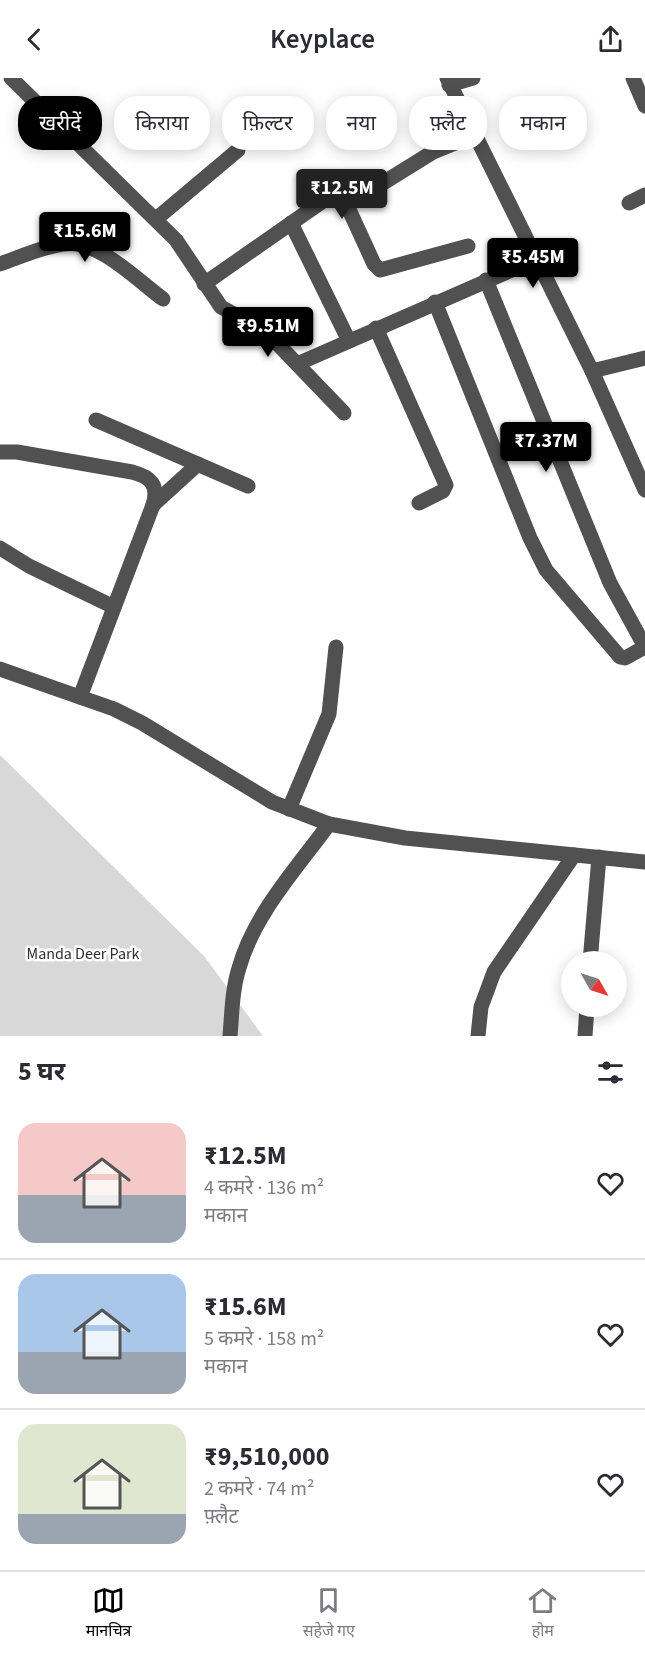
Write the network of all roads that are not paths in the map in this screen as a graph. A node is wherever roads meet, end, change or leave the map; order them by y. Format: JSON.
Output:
{"nodes":[{"id":1,"x":11,"y":78,"type":"edge"},
{"id":2,"x":473,"y":78,"type":"edge"},
{"id":3,"x":633,"y":78,"type":"edge"},
{"id":4,"x":448,"y":81,"type":"edge"},
{"id":5,"x":456,"y":96,"type":"edge"},
{"id":6,"x":645,"y":106,"type":"edge"},
{"id":7,"x":238,"y":150,"type":"dead end"},
{"id":8,"x":438,"y":150,"type":"edge"},
{"id":9,"x":483,"y":150,"type":"edge"},
{"id":10,"x":645,"y":195,"type":"edge"},
{"id":11,"x":629,"y":202,"type":"dead end"},
{"id":12,"x":346,"y":203,"type":"junction"},
{"id":13,"x":156,"y":219,"type":"junction"},
{"id":14,"x":291,"y":223,"type":"junction"},
{"id":15,"x":468,"y":246,"type":"dead end"},
{"id":16,"x":537,"y":259,"type":"junction"},
{"id":17,"x":0,"y":264,"type":"edge"},
{"id":18,"x":486,"y":280,"type":"junction"},
{"id":19,"x":204,"y":284,"type":"junction"},
{"id":20,"x":163,"y":299,"type":"dead end"},
{"id":21,"x":435,"y":302,"type":"junction"},
{"id":22,"x":376,"y":328,"type":"junction"},
{"id":23,"x":349,"y":341,"type":"junction"},
{"id":24,"x":645,"y":358,"type":"edge"},
{"id":25,"x":297,"y":364,"type":"junction"},
{"id":26,"x":592,"y":371,"type":"junction"},
{"id":27,"x":344,"y":413,"type":"dead end"},
{"id":28,"x":96,"y":420,"type":"dead end"},
{"id":29,"x":0,"y":452,"type":"edge"},
{"id":30,"x":198,"y":464,"type":"junction"},
{"id":31,"x":248,"y":486,"type":"dead end"},
{"id":32,"x":645,"y":490,"type":"edge"},
{"id":33,"x":419,"y":503,"type":"dead end"},
{"id":34,"x":153,"y":505,"type":"junction"},
{"id":35,"x":0,"y":548,"type":"edge"},
{"id":36,"x":114,"y":607,"type":"junction"},
{"id":37,"x":336,"y":647,"type":"dead end"},
{"id":38,"x":645,"y":647,"type":"edge"},
{"id":39,"x":0,"y":669,"type":"edge"},
{"id":40,"x":80,"y":697,"type":"junction"},
{"id":41,"x":289,"y":809,"type":"junction"},
{"id":42,"x":329,"y":824,"type":"junction"},
{"id":43,"x":574,"y":855,"type":"junction"},
{"id":44,"x":599,"y":857,"type":"junction"},
{"id":45,"x":645,"y":862,"type":"edge"},
{"id":46,"x":591,"y":951,"type":"edge"},
{"id":47,"x":586,"y":1017,"type":"edge"},
{"id":48,"x":230,"y":1036,"type":"edge"},
{"id":49,"x":478,"y":1036,"type":"edge"},
{"id":50,"x":585,"y":1036,"type":"edge"}],
"edges":[{"from":1,"to":13,"type":"street"},
{"from":2,"to":4,"type":"street"},
{"from":3,"to":6,"type":"street"},
{"from":4,"to":5,"type":"street"},
{"from":7,"to":13,"type":"street"},
{"from":8,"to":12,"type":"street"},
{"from":9,"to":16,"type":"street"},
{"from":10,"to":11,"type":"street"},
{"from":12,"to":14,"type":"street"},
{"from":12,"to":15,"type":"street"},
{"from":13,"to":19,"type":"street"},
{"from":14,"to":19,"type":"street"},
{"from":14,"to":23,"type":"street"},
{"from":16,"to":18,"type":"street"},
{"from":16,"to":26,"type":"street"},
{"from":17,"to":20,"type":"street"},
{"from":18,"to":21,"type":"street"},
{"from":18,"to":38,"type":"street"},
{"from":19,"to":25,"type":"street"},
{"from":21,"to":22,"type":"street"},
{"from":21,"to":38,"type":"street"},
{"from":22,"to":23,"type":"street"},
{"from":22,"to":33,"type":"street"},
{"from":23,"to":25,"type":"street"},
{"from":24,"to":26,"type":"street"},
{"from":25,"to":27,"type":"street"},
{"from":26,"to":32,"type":"street"},
{"from":28,"to":30,"type":"street"},
{"from":29,"to":34,"type":"street"},
{"from":30,"to":31,"type":"street"},
{"from":30,"to":34,"type":"street"},
{"from":34,"to":36,"type":"street"},
{"from":35,"to":36,"type":"street"},
{"from":36,"to":40,"type":"street"},
{"from":37,"to":41,"type":"street"},
{"from":39,"to":40,"type":"street"},
{"from":40,"to":41,"type":"street"},
{"from":41,"to":42,"type":"street"},
{"from":42,"to":43,"type":"street"},
{"from":42,"to":48,"type":"street"},
{"from":43,"to":44,"type":"street"},
{"from":43,"to":49,"type":"street"},
{"from":44,"to":45,"type":"street"},
{"from":44,"to":46,"type":"street"},
{"from":47,"to":50,"type":"street"}]}
